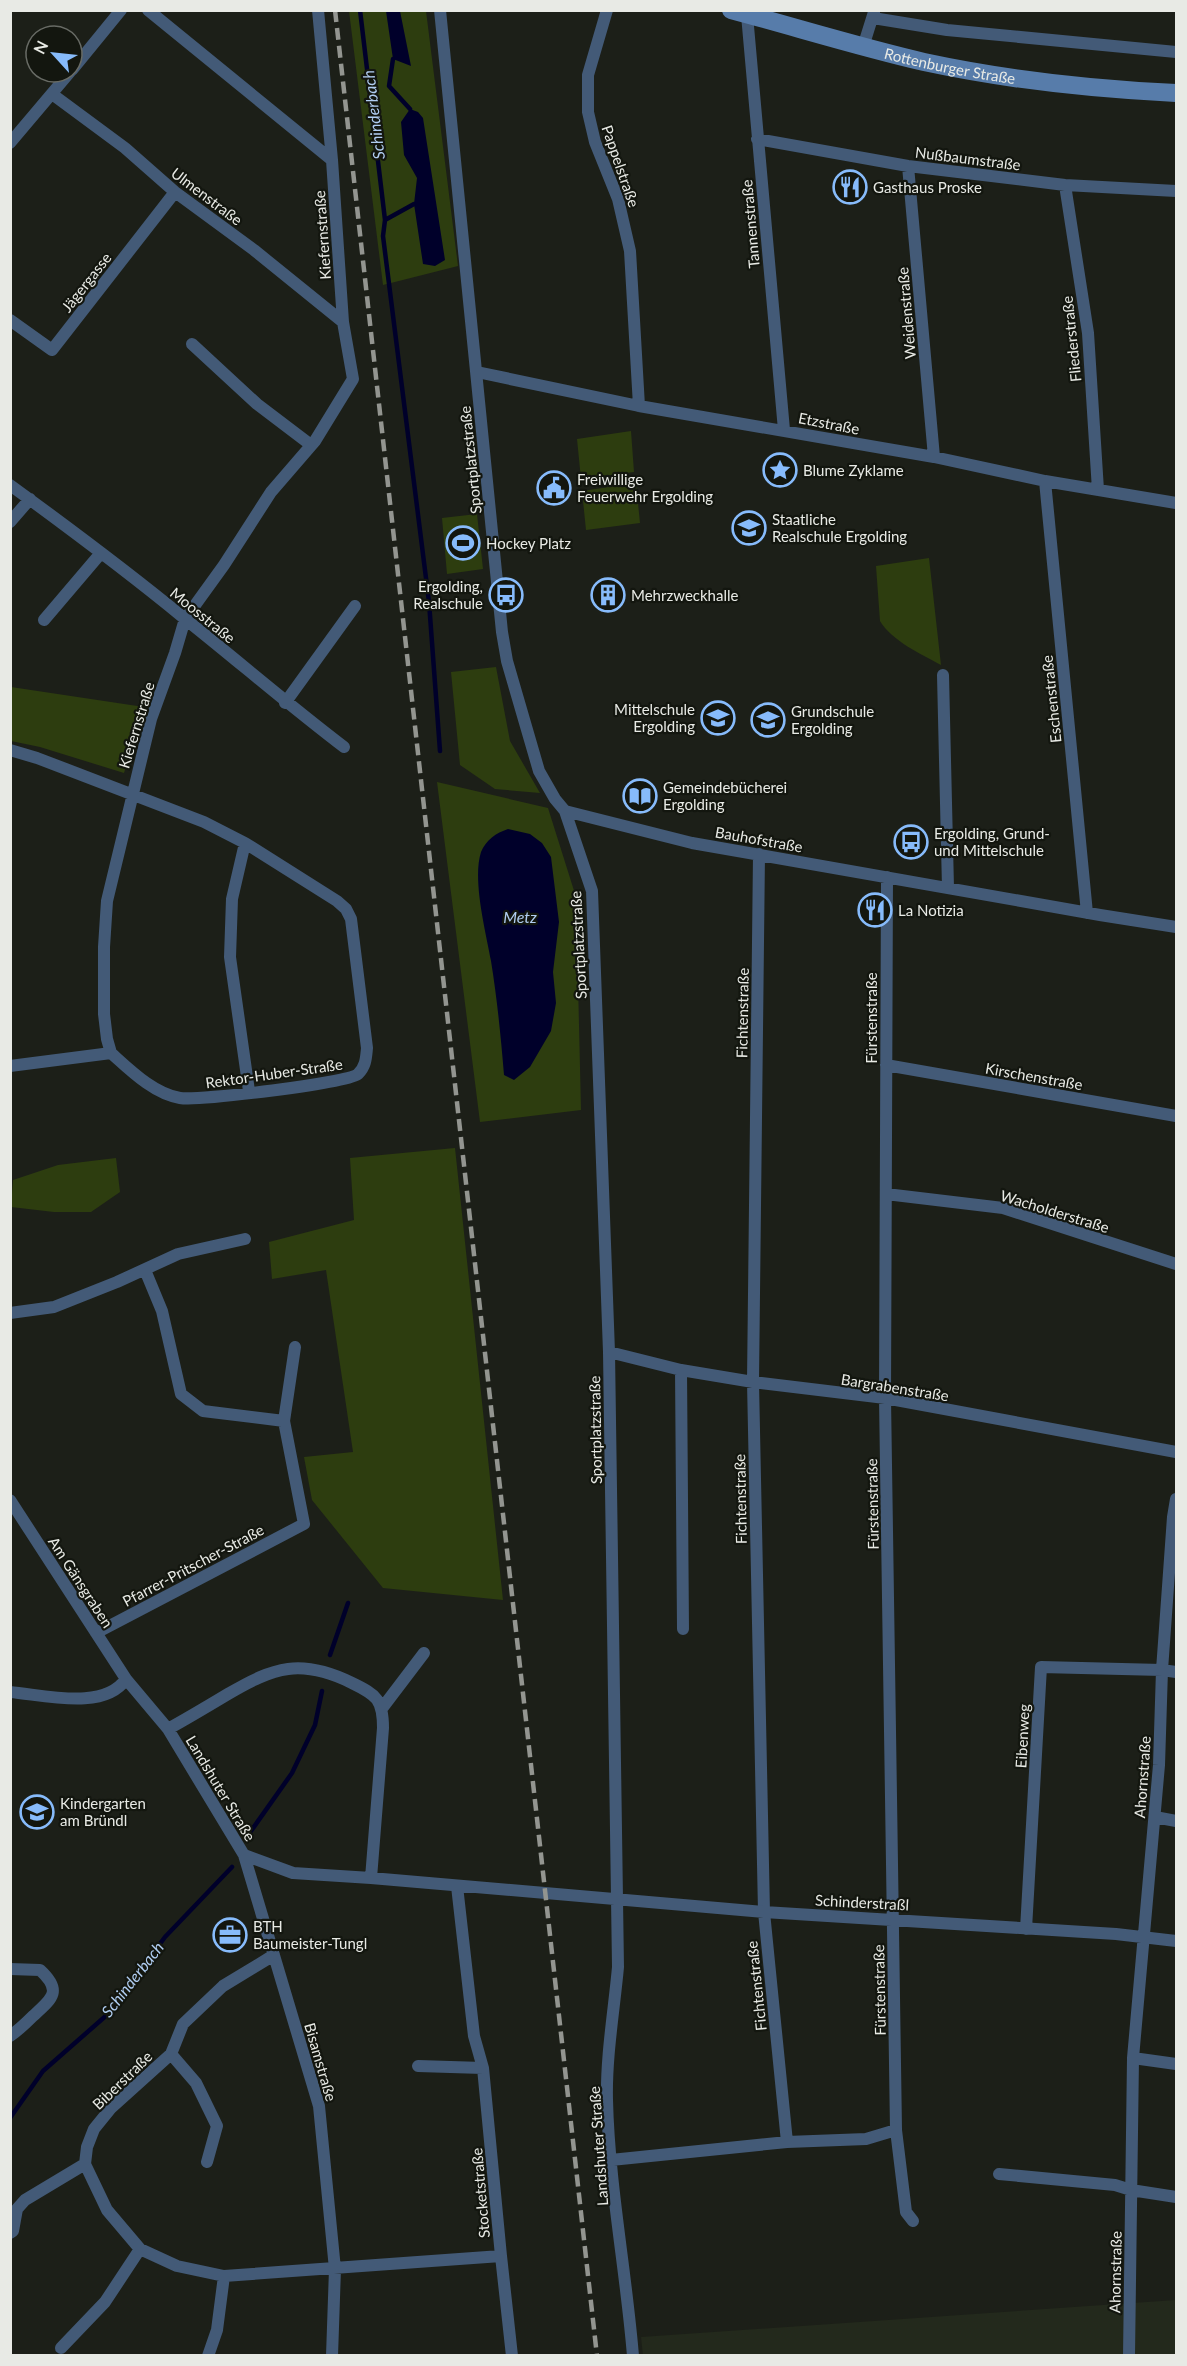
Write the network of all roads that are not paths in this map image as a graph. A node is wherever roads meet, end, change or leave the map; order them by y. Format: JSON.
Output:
{"nodes":[{"id":1,"x":121,"y":10,"type":"edge"},
{"id":2,"x":148,"y":10,"type":"edge"},
{"id":3,"x":318,"y":10,"type":"edge"},
{"id":4,"x":440,"y":10,"type":"edge"},
{"id":5,"x":607,"y":10,"type":"edge"},
{"id":6,"x":739,"y":13,"type":"edge"},
{"id":7,"x":873,"y":14,"type":"edge"},
{"id":8,"x":863,"y":47,"type":"junction"},
{"id":9,"x":1176,"y":52,"type":"edge"},
{"id":10,"x":84,"y":55,"type":"edge"},
{"id":11,"x":60,"y":84,"type":"edge"},
{"id":12,"x":1176,"y":93,"type":"edge"},
{"id":13,"x":52,"y":94,"type":"junction"},
{"id":14,"x":757,"y":140,"type":"junction"},
{"id":15,"x":10,"y":142,"type":"edge"},
{"id":16,"x":332,"y":160,"type":"junction"},
{"id":17,"x":908,"y":166,"type":"junction"},
{"id":18,"x":1065,"y":185,"type":"junction"},
{"id":19,"x":1176,"y":191,"type":"edge"},
{"id":20,"x":175,"y":192,"type":"junction"},
{"id":21,"x":10,"y":320,"type":"edge"},
{"id":22,"x":343,"y":322,"type":"junction"},
{"id":23,"x":192,"y":344,"type":"dead end"},
{"id":24,"x":477,"y":372,"type":"junction"},
{"id":25,"x":639,"y":405,"type":"junction"},
{"id":26,"x":784,"y":430,"type":"junction"},
{"id":27,"x":311,"y":445,"type":"junction"},
{"id":28,"x":934,"y":458,"type":"junction"},
{"id":29,"x":1045,"y":481,"type":"junction"},
{"id":30,"x":10,"y":485,"type":"edge"},
{"id":31,"x":1098,"y":490,"type":"junction"},
{"id":32,"x":30,"y":499,"type":"junction"},
{"id":33,"x":1176,"y":503,"type":"edge"},
{"id":34,"x":10,"y":522,"type":"edge"},
{"id":35,"x":101,"y":553,"type":"junction"},
{"id":36,"x":355,"y":606,"type":"dead end"},
{"id":37,"x":185,"y":619,"type":"junction"},
{"id":38,"x":44,"y":620,"type":"dead end"},
{"id":39,"x":943,"y":675,"type":"dead end"},
{"id":40,"x":285,"y":703,"type":"junction"},
{"id":41,"x":344,"y":747,"type":"dead end"},
{"id":42,"x":10,"y":750,"type":"edge"},
{"id":43,"x":132,"y":794,"type":"junction"},
{"id":44,"x":566,"y":811,"type":"junction"},
{"id":45,"x":245,"y":843,"type":"junction"},
{"id":46,"x":759,"y":855,"type":"junction"},
{"id":47,"x":887,"y":877,"type":"junction"},
{"id":48,"x":948,"y":888,"type":"junction"},
{"id":49,"x":1087,"y":913,"type":"junction"},
{"id":50,"x":1176,"y":927,"type":"edge"},
{"id":51,"x":111,"y":1053,"type":"junction"},
{"id":52,"x":886,"y":1065,"type":"junction"},
{"id":53,"x":10,"y":1066,"type":"edge"},
{"id":54,"x":249,"y":1091,"type":"junction"},
{"id":55,"x":1176,"y":1116,"type":"edge"},
{"id":56,"x":886,"y":1194,"type":"junction"},
{"id":57,"x":245,"y":1239,"type":"dead end"},
{"id":58,"x":1176,"y":1264,"type":"edge"},
{"id":59,"x":146,"y":1270,"type":"junction"},
{"id":60,"x":10,"y":1313,"type":"edge"},
{"id":61,"x":295,"y":1347,"type":"dead end"},
{"id":62,"x":609,"y":1352,"type":"junction"},
{"id":63,"x":681,"y":1370,"type":"junction"},
{"id":64,"x":753,"y":1382,"type":"junction"},
{"id":65,"x":885,"y":1398,"type":"junction"},
{"id":66,"x":284,"y":1421,"type":"junction"},
{"id":67,"x":1176,"y":1452,"type":"edge"},
{"id":68,"x":1176,"y":1499,"type":"edge"},
{"id":69,"x":10,"y":1500,"type":"edge"},
{"id":70,"x":683,"y":1629,"type":"dead end"},
{"id":71,"x":96,"y":1633,"type":"junction"},
{"id":72,"x":424,"y":1653,"type":"dead end"},
{"id":73,"x":1162,"y":1670,"type":"junction"},
{"id":74,"x":1176,"y":1672,"type":"edge"},
{"id":75,"x":126,"y":1679,"type":"junction"},
{"id":76,"x":10,"y":1692,"type":"edge"},
{"id":77,"x":383,"y":1707,"type":"junction"},
{"id":78,"x":168,"y":1729,"type":"junction"},
{"id":79,"x":1155,"y":1817,"type":"junction"},
{"id":80,"x":1176,"y":1821,"type":"edge"},
{"id":81,"x":244,"y":1855,"type":"junction"},
{"id":82,"x":371,"y":1878,"type":"junction"},
{"id":83,"x":457,"y":1886,"type":"junction"},
{"id":84,"x":545,"y":1894,"type":"joint"},
{"id":85,"x":616,"y":1899,"type":"junction"},
{"id":86,"x":764,"y":1912,"type":"junction"},
{"id":87,"x":893,"y":1918,"type":"junction"},
{"id":88,"x":1026,"y":1929,"type":"junction"},
{"id":89,"x":1145,"y":1938,"type":"junction"},
{"id":90,"x":1176,"y":1941,"type":"edge"},
{"id":91,"x":274,"y":1955,"type":"junction"},
{"id":92,"x":10,"y":1969,"type":"edge"},
{"id":93,"x":10,"y":2036,"type":"edge"},
{"id":94,"x":171,"y":2054,"type":"junction"},
{"id":95,"x":1133,"y":2058,"type":"junction"},
{"id":96,"x":1176,"y":2064,"type":"edge"},
{"id":97,"x":418,"y":2066,"type":"dead end"},
{"id":98,"x":483,"y":2068,"type":"junction"},
{"id":99,"x":896,"y":2130,"type":"junction"},
{"id":100,"x":787,"y":2142,"type":"junction"},
{"id":101,"x":611,"y":2160,"type":"junction"},
{"id":102,"x":207,"y":2162,"type":"dead end"},
{"id":103,"x":85,"y":2164,"type":"junction"},
{"id":104,"x":999,"y":2174,"type":"dead end"},
{"id":105,"x":1131,"y":2190,"type":"junction"},
{"id":106,"x":1176,"y":2197,"type":"edge"},
{"id":107,"x":913,"y":2221,"type":"dead end"},
{"id":108,"x":10,"y":2233,"type":"edge"},
{"id":109,"x":140,"y":2249,"type":"junction"},
{"id":110,"x":501,"y":2256,"type":"junction"},
{"id":111,"x":335,"y":2269,"type":"junction"},
{"id":112,"x":224,"y":2276,"type":"junction"},
{"id":113,"x":61,"y":2348,"type":"dead end"},
{"id":114,"x":208,"y":2355,"type":"edge"},
{"id":115,"x":332,"y":2355,"type":"edge"},
{"id":116,"x":512,"y":2355,"type":"edge"},
{"id":117,"x":633,"y":2355,"type":"edge"},
{"id":118,"x":1129,"y":2355,"type":"edge"}],
"edges":[{"from":1,"to":10,"type":"street"},
{"from":2,"to":16,"type":"street"},
{"from":3,"to":16,"type":"street","name":"Kiefernstraße"},
{"from":4,"to":24,"type":"street","name":"Sportplatzstraße"},
{"from":5,"to":25,"type":"street","name":"Pappelstraße"},
{"from":6,"to":8,"type":"street","name":"Rottenburger Straße"},
{"from":6,"to":14,"type":"street","name":"Tannenstraße"},
{"from":7,"to":8,"type":"street"},
{"from":7,"to":9,"type":"street"},
{"from":8,"to":12,"type":"street","name":"Rottenburger Straße"},
{"from":11,"to":13,"type":"street"},
{"from":13,"to":15,"type":"street"},
{"from":13,"to":20,"type":"street","name":"Ulmenstraße"},
{"from":14,"to":17,"type":"street","name":"Nußbaumstraße"},
{"from":14,"to":26,"type":"street","name":"Tannenstraße"},
{"from":16,"to":22,"type":"street","name":"Kiefernstraße"},
{"from":17,"to":18,"type":"street","name":"Nußbaumstraße"},
{"from":17,"to":28,"type":"street","name":"Weidenstraße"},
{"from":18,"to":19,"type":"street","name":"Nußbaumstraße"},
{"from":18,"to":31,"type":"street","name":"Fliederstraße"},
{"from":20,"to":21,"type":"street","name":"Jägergasse"},
{"from":20,"to":22,"type":"street","name":"Ulmenstraße"},
{"from":22,"to":27,"type":"street","name":"Kiefernstraße"},
{"from":23,"to":27,"type":"street"},
{"from":24,"to":25,"type":"street","name":"Etzstraße"},
{"from":24,"to":44,"type":"street","name":"Sportplatzstraße"},
{"from":25,"to":26,"type":"street","name":"Etzstraße"},
{"from":26,"to":28,"type":"street","name":"Etzstraße"},
{"from":27,"to":37,"type":"street","name":"Kiefernstraße"},
{"from":28,"to":29,"type":"street","name":"Etzstraße"},
{"from":29,"to":31,"type":"street","name":"Etzstraße"},
{"from":29,"to":49,"type":"street","name":"Eschenstraße"},
{"from":30,"to":32,"type":"street","name":"Moosstraße"},
{"from":31,"to":33,"type":"street","name":"Etzstraße"},
{"from":32,"to":34,"type":"street"},
{"from":32,"to":35,"type":"street","name":"Moosstraße"},
{"from":35,"to":37,"type":"street","name":"Moosstraße"},
{"from":35,"to":38,"type":"street"},
{"from":36,"to":40,"type":"street"},
{"from":37,"to":40,"type":"street","name":"Moosstraße"},
{"from":37,"to":43,"type":"street","name":"Kiefernstraße"},
{"from":39,"to":48,"type":"street"},
{"from":40,"to":41,"type":"street","name":"Moosstraße"},
{"from":42,"to":43,"type":"street","name":"Rektor-Huber-Straße"},
{"from":43,"to":45,"type":"street","name":"Rektor-Huber-Straße"},
{"from":43,"to":51,"type":"street","name":"Kiefernstraße"},
{"from":44,"to":46,"type":"street","name":"Bauhofstraße"},
{"from":44,"to":62,"type":"street","name":"Sportplatzstraße"},
{"from":45,"to":54,"type":"street"},
{"from":45,"to":54,"type":"street","name":"Rektor-Huber-Straße"},
{"from":46,"to":47,"type":"street","name":"Bauhofstraße"},
{"from":46,"to":64,"type":"street","name":"Fichtenstraße"},
{"from":47,"to":48,"type":"street","name":"Bauhofstraße"},
{"from":47,"to":52,"type":"street","name":"Fürstenstraße"},
{"from":48,"to":49,"type":"street","name":"Bauhofstraße"},
{"from":49,"to":50,"type":"street","name":"Bauhofstraße"},
{"from":51,"to":53,"type":"street"},
{"from":51,"to":54,"type":"street","name":"Rektor-Huber-Straße"},
{"from":52,"to":55,"type":"street","name":"Kirschenstraße"},
{"from":52,"to":56,"type":"street","name":"Fürstenstraße"},
{"from":56,"to":58,"type":"street","name":"Wacholderstraße"},
{"from":56,"to":65,"type":"street","name":"Fürstenstraße"},
{"from":57,"to":59,"type":"street"},
{"from":59,"to":60,"type":"street"},
{"from":59,"to":66,"type":"street"},
{"from":61,"to":66,"type":"street"},
{"from":62,"to":63,"type":"street","name":"Bargrabenstraße"},
{"from":62,"to":85,"type":"street","name":"Sportplatzstraße"},
{"from":63,"to":64,"type":"street","name":"Bargrabenstraße"},
{"from":63,"to":70,"type":"street"},
{"from":64,"to":65,"type":"street","name":"Bargrabenstraße"},
{"from":64,"to":86,"type":"street","name":"Fichtenstraße"},
{"from":65,"to":67,"type":"street","name":"Bargrabenstraße"},
{"from":65,"to":87,"type":"street","name":"Fürstenstraße"},
{"from":66,"to":71,"type":"street","name":"Pfarrer-Pritscher-Straße"},
{"from":68,"to":73,"type":"street","name":"Ahornstraße"},
{"from":69,"to":71,"type":"street","name":"Am Gänsgraben"},
{"from":71,"to":75,"type":"street","name":"Am Gänsgraben"},
{"from":72,"to":77,"type":"street"},
{"from":73,"to":74,"type":"street"},
{"from":73,"to":79,"type":"street","name":"Ahornstraße"},
{"from":73,"to":88,"type":"street","name":"Eibenweg"},
{"from":75,"to":76,"type":"street"},
{"from":75,"to":78,"type":"street","name":"Landshuter Straße"},
{"from":77,"to":78,"type":"street"},
{"from":77,"to":82,"type":"street"},
{"from":78,"to":81,"type":"street","name":"Landshuter Straße"},
{"from":79,"to":80,"type":"street"},
{"from":79,"to":89,"type":"street","name":"Ahornstraße"},
{"from":81,"to":82,"type":"street","name":"Landshuter Straße"},
{"from":81,"to":91,"type":"street","name":"Bisamstraße"},
{"from":82,"to":83,"type":"street","name":"Landshuter Straße"},
{"from":83,"to":84,"type":"street","name":"Landshuter Straße"},
{"from":83,"to":98,"type":"street","name":"Stocketstraße"},
{"from":84,"to":85,"type":"street","name":"Schinderstraßl"},
{"from":85,"to":86,"type":"street","name":"Schinderstraßl"},
{"from":85,"to":101,"type":"street","name":"Landshuter Straße"},
{"from":86,"to":87,"type":"street","name":"Schinderstraßl"},
{"from":86,"to":100,"type":"street","name":"Fichtenstraße"},
{"from":87,"to":88,"type":"street","name":"Schinderstraßl"},
{"from":87,"to":99,"type":"street","name":"Fürstenstraße"},
{"from":88,"to":89,"type":"street","name":"Schinderstraßl"},
{"from":89,"to":90,"type":"street","name":"Schinderstraßl"},
{"from":89,"to":95,"type":"street","name":"Ahornstraße"},
{"from":91,"to":94,"type":"street","name":"Biberstraße"},
{"from":91,"to":111,"type":"street","name":"Bisamstraße"},
{"from":92,"to":93,"type":"street"},
{"from":94,"to":102,"type":"street","name":"Biberstraße"},
{"from":94,"to":103,"type":"street","name":"Biberstraße"},
{"from":95,"to":96,"type":"street"},
{"from":95,"to":105,"type":"street","name":"Ahornstraße"},
{"from":97,"to":98,"type":"street"},
{"from":98,"to":110,"type":"street","name":"Stocketstraße"},
{"from":99,"to":100,"type":"street"},
{"from":99,"to":107,"type":"street","name":"Fürstenstraße"},
{"from":100,"to":101,"type":"street"},
{"from":101,"to":117,"type":"street","name":"Landshuter Straße"},
{"from":103,"to":108,"type":"street"},
{"from":103,"to":109,"type":"street"},
{"from":104,"to":105,"type":"street"},
{"from":105,"to":106,"type":"street"},
{"from":105,"to":118,"type":"street","name":"Ahornstraße"},
{"from":109,"to":112,"type":"street"},
{"from":109,"to":113,"type":"street"},
{"from":110,"to":111,"type":"street","name":"Stocketstraße"},
{"from":110,"to":116,"type":"street"},
{"from":111,"to":112,"type":"street"},
{"from":111,"to":115,"type":"street","name":"Bisamstraße"},
{"from":112,"to":114,"type":"street"}]}
